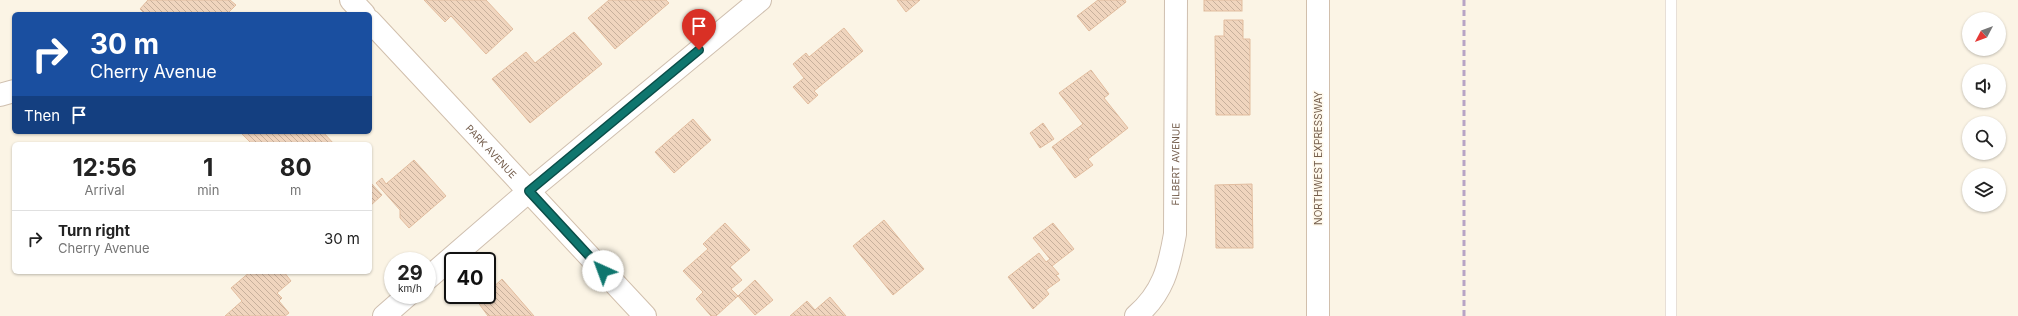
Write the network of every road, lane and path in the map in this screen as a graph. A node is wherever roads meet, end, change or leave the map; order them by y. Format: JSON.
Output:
{"nodes":[{"id":1,"x":760,"y":0,"type":"edge"},
{"id":2,"x":1176,"y":0,"type":"edge"},
{"id":3,"x":1318,"y":0,"type":"edge"},
{"id":4,"x":1671,"y":0,"type":"edge"},
{"id":5,"x":372,"y":26,"type":"edge"},
{"id":6,"x":12,"y":92,"type":"edge"},
{"id":7,"x":0,"y":95,"type":"edge"},
{"id":8,"x":529,"y":191,"type":"junction"},
{"id":9,"x":436,"y":271,"type":"edge"},
{"id":10,"x":398,"y":304,"type":"edge"},
{"id":11,"x":384,"y":316,"type":"edge"},
{"id":12,"x":645,"y":316,"type":"edge"},
{"id":13,"x":1136,"y":316,"type":"edge"},
{"id":14,"x":1318,"y":316,"type":"edge"},
{"id":15,"x":1671,"y":316,"type":"edge"}],
"edges":[{"from":1,"to":8,"type":"street"},
{"from":2,"to":13,"type":"street","name":"FILBERT AVENUE"},
{"from":3,"to":14,"type":"street","name":"NORTHWEST EXPRESSWAY"},
{"from":4,"to":15,"type":"lane"},
{"from":5,"to":8,"type":"street","name":"PARK AVENUE"},
{"from":6,"to":7,"type":"street"},
{"from":8,"to":9,"type":"street"},
{"from":8,"to":12,"type":"street","name":"PARK AVENUE"},
{"from":10,"to":11,"type":"street"}]}
